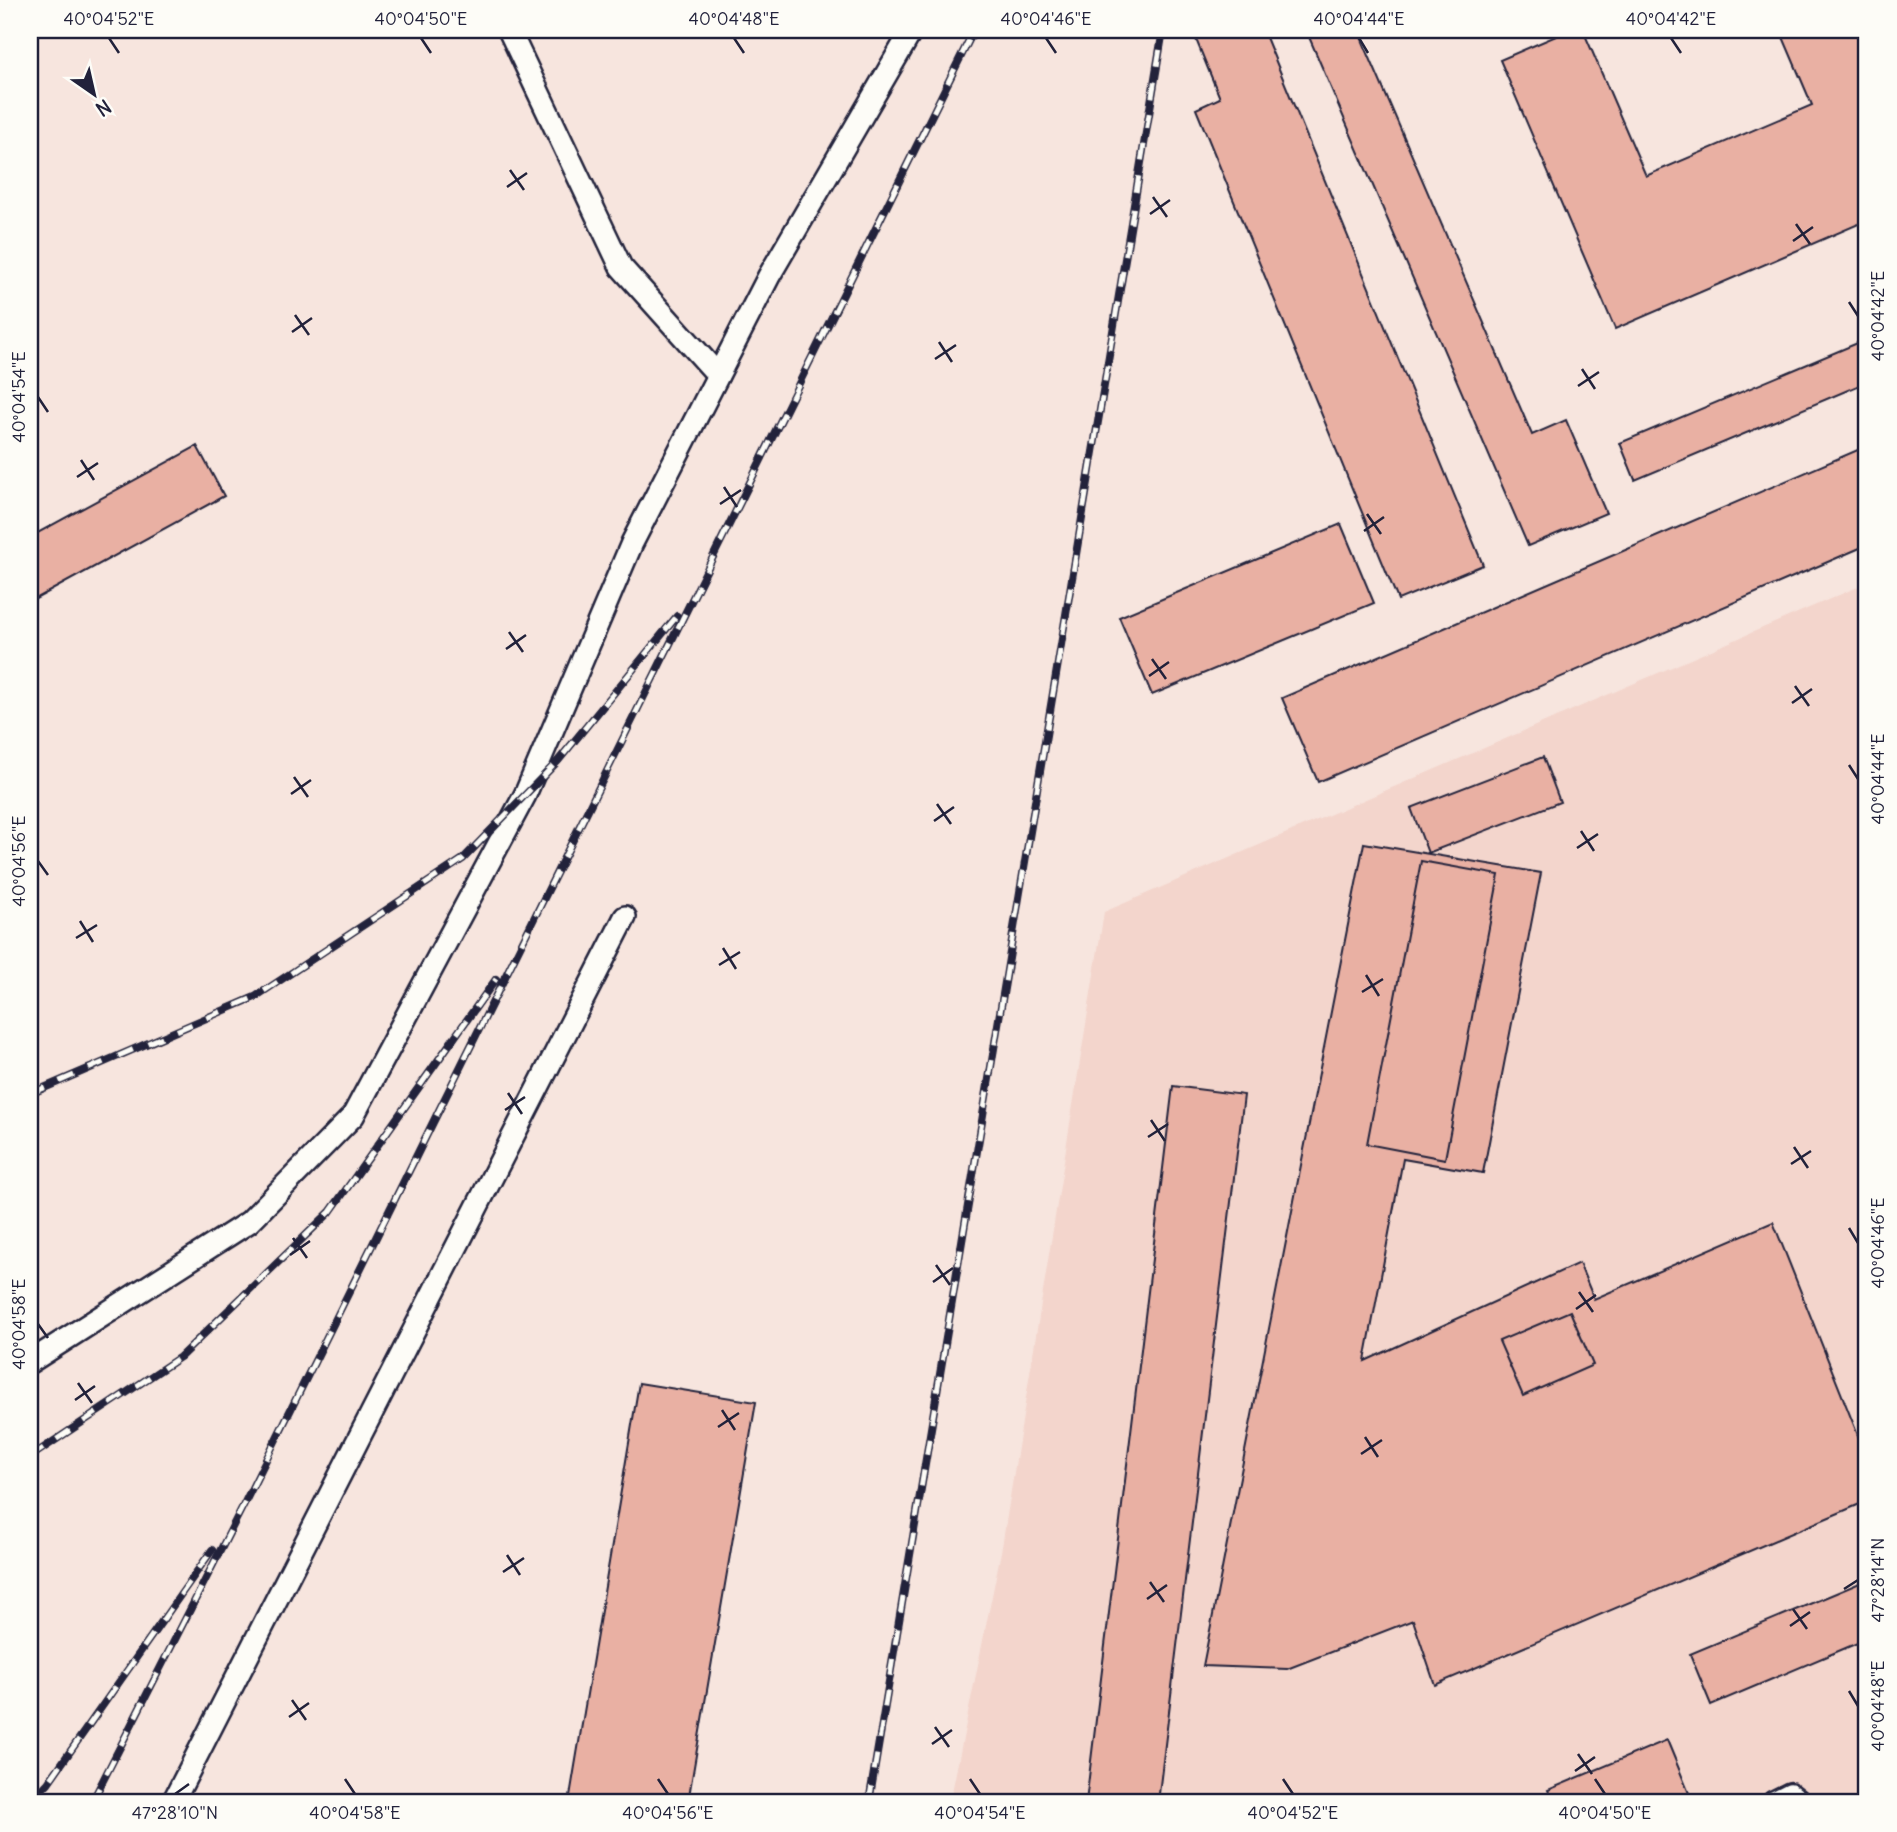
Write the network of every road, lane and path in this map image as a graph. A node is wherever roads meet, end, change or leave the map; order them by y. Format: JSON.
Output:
{"nodes":[{"id":1,"x":509,"y":30,"type":"edge"},
{"id":2,"x":912,"y":30,"type":"edge"},
{"id":3,"x":718,"y":375,"type":"junction"},
{"id":4,"x":625,"y":917,"type":"dead end"},
{"id":5,"x":30,"y":1362,"type":"edge"},
{"id":6,"x":173,"y":1802,"type":"edge"},
{"id":7,"x":1774,"y":1802,"type":"edge"},
{"id":8,"x":1800,"y":1802,"type":"edge"}],
"edges":[{"from":1,"to":3,"type":"lane"},
{"from":2,"to":3,"type":"lane"},
{"from":3,"to":5,"type":"lane"},
{"from":4,"to":6,"type":"lane"},
{"from":7,"to":8,"type":"lane"}]}
